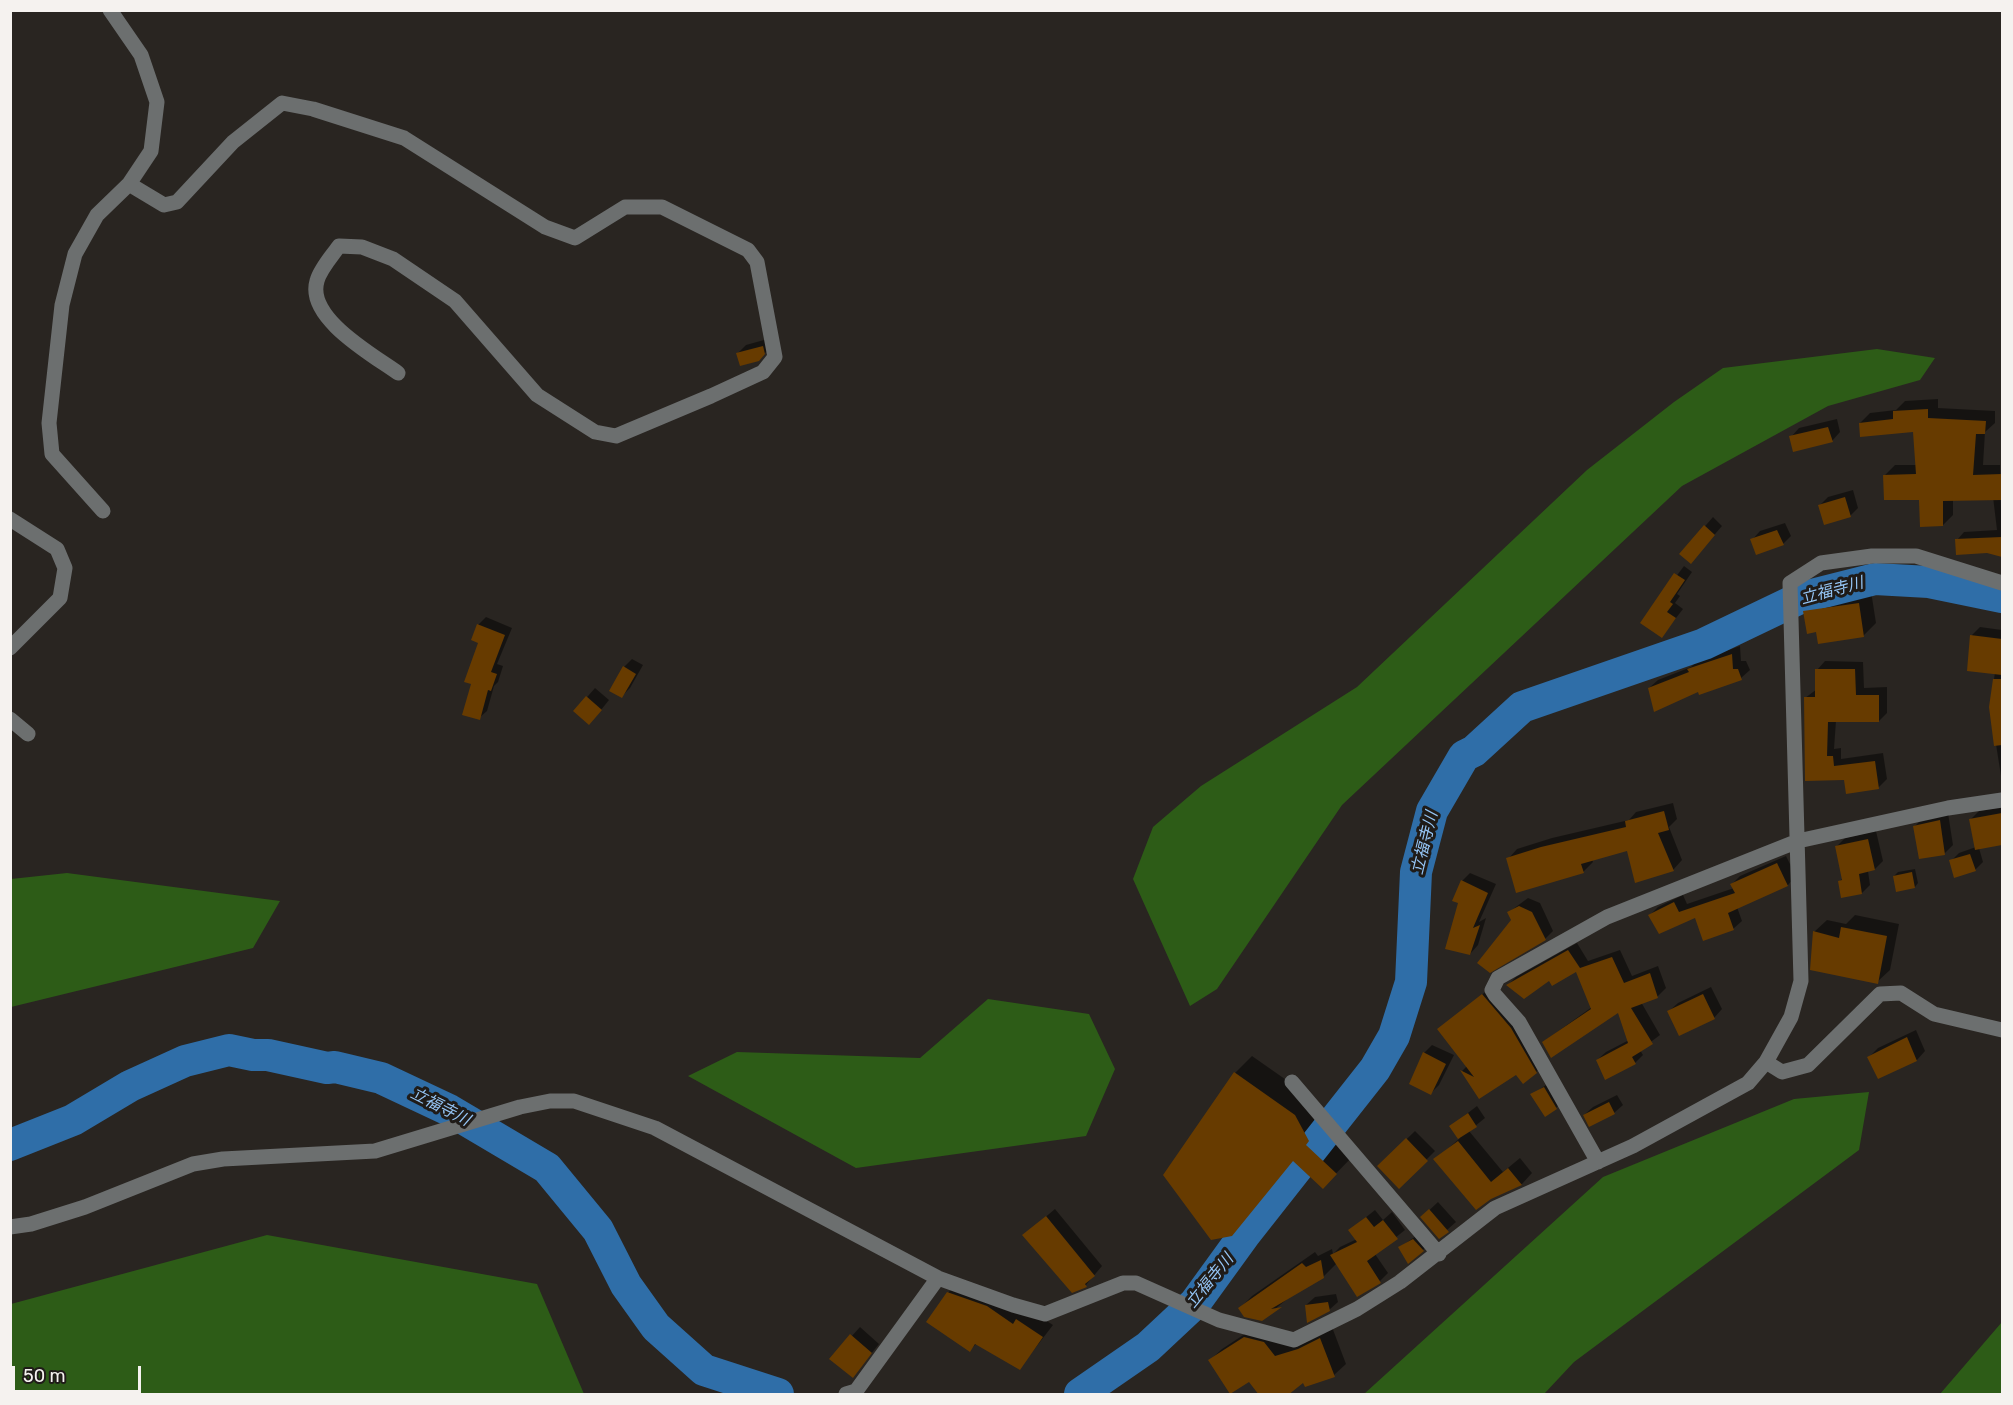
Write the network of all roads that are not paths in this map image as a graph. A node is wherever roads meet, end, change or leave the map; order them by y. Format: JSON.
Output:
{"nodes":[{"id":1,"x":110,"y":10,"type":"edge"},
{"id":2,"x":129,"y":184,"type":"junction"},
{"id":3,"x":398,"y":373,"type":"dead end"},
{"id":4,"x":103,"y":511,"type":"dead end"},
{"id":5,"x":10,"y":519,"type":"edge"},
{"id":6,"x":2002,"y":582,"type":"edge"},
{"id":7,"x":10,"y":648,"type":"edge"},
{"id":8,"x":10,"y":719,"type":"edge"},
{"id":9,"x":28,"y":734,"type":"dead end"},
{"id":10,"x":2002,"y":801,"type":"edge"},
{"id":11,"x":1798,"y":841,"type":"junction"},
{"id":12,"x":2002,"y":1030,"type":"edge"},
{"id":13,"x":1766,"y":1062,"type":"junction"},
{"id":14,"x":1292,"y":1082,"type":"dead end"},
{"id":15,"x":1598,"y":1162,"type":"junction"},
{"id":16,"x":10,"y":1227,"type":"edge"},
{"id":17,"x":1439,"y":1254,"type":"junction"},
{"id":18,"x":938,"y":1278,"type":"junction"},
{"id":19,"x":846,"y":1395,"type":"edge"}],
"edges":[{"from":1,"to":2,"type":"street"},
{"from":2,"to":3,"type":"street"},
{"from":2,"to":4,"type":"street"},
{"from":5,"to":7,"type":"street"},
{"from":6,"to":11,"type":"street"},
{"from":8,"to":9,"type":"street"},
{"from":10,"to":11,"type":"street"},
{"from":11,"to":13,"type":"street"},
{"from":11,"to":15,"type":"street"},
{"from":12,"to":13,"type":"street"},
{"from":13,"to":15,"type":"street"},
{"from":14,"to":17,"type":"street"},
{"from":15,"to":17,"type":"street"},
{"from":16,"to":18,"type":"street"},
{"from":17,"to":18,"type":"street"},
{"from":18,"to":19,"type":"street"}]}
